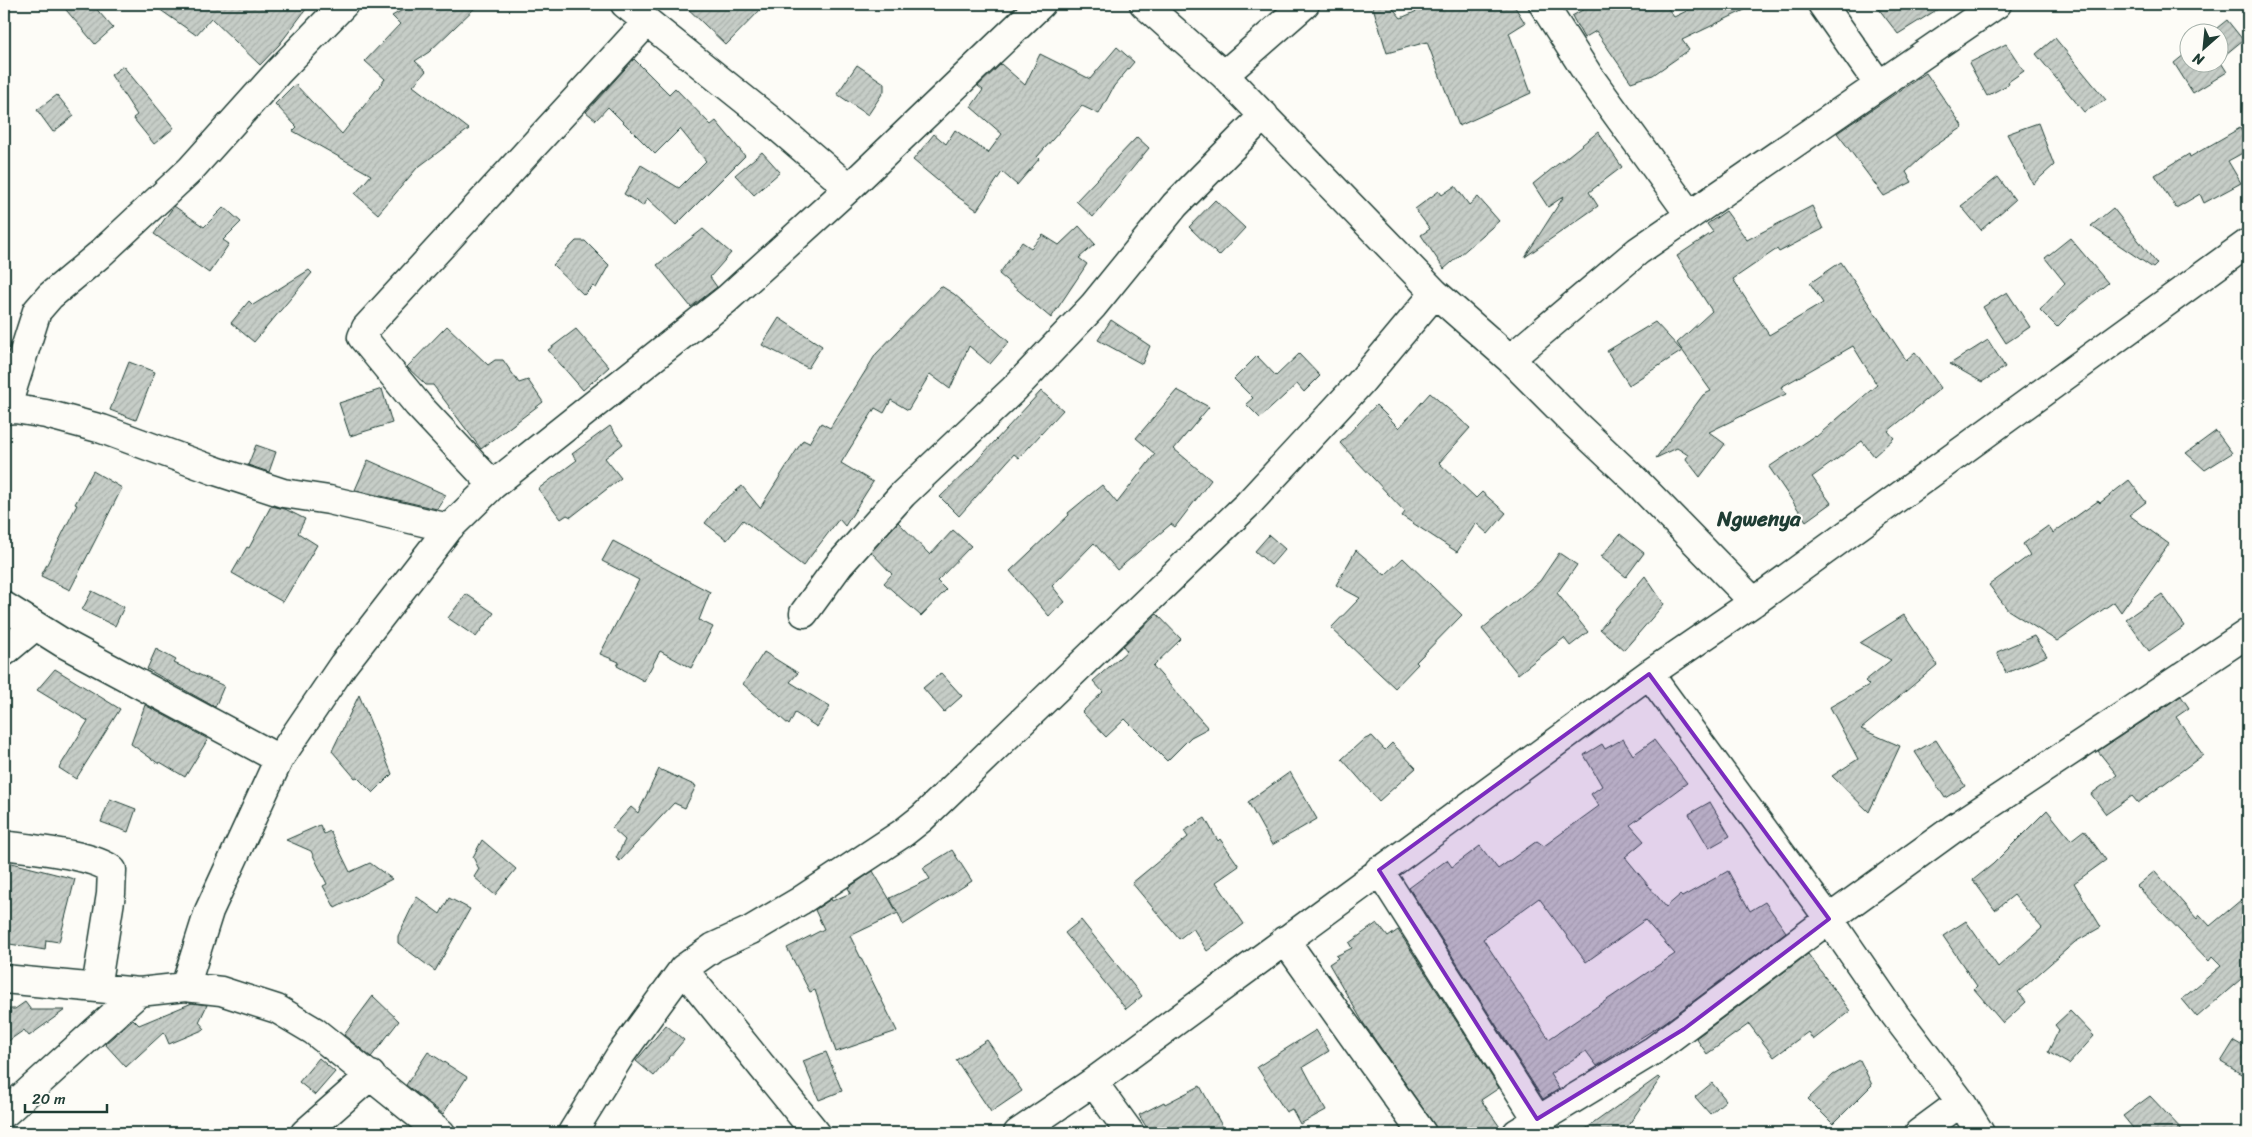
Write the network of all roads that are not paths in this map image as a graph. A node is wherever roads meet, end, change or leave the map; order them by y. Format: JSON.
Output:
{"nodes":[{"id":1,"x":344,"y":4,"type":"edge"},
{"id":2,"x":625,"y":4,"type":"edge"},
{"id":3,"x":1040,"y":4,"type":"edge"},
{"id":4,"x":1144,"y":4,"type":"edge"},
{"id":5,"x":1305,"y":4,"type":"edge"},
{"id":6,"x":1543,"y":4,"type":"edge"},
{"id":7,"x":1822,"y":4,"type":"edge"},
{"id":8,"x":1997,"y":4,"type":"edge"},
{"id":9,"x":646,"y":23,"type":"junction"},
{"id":10,"x":1224,"y":75,"type":"junction"},
{"id":11,"x":1879,"y":85,"type":"junction"},
{"id":12,"x":1264,"y":115,"type":"junction"},
{"id":13,"x":849,"y":188,"type":"junction"},
{"id":14,"x":1689,"y":214,"type":"junction"},
{"id":15,"x":2248,"y":243,"type":"edge"},
{"id":16,"x":1434,"y":293,"type":"junction"},
{"id":17,"x":1510,"y":359,"type":"junction"},
{"id":18,"x":5,"y":410,"type":"edge"},
{"id":19,"x":493,"y":485,"type":"junction"},
{"id":20,"x":450,"y":528,"type":"junction"},
{"id":21,"x":1754,"y":602,"type":"junction"},
{"id":22,"x":4,"y":606,"type":"edge"},
{"id":23,"x":804,"y":613,"type":"dead end"},
{"id":24,"x":34,"y":626,"type":"junction"},
{"id":25,"x":2248,"y":633,"type":"edge"},
{"id":26,"x":4,"y":652,"type":"edge"},
{"id":27,"x":1649,"y":674,"type":"junction"},
{"id":28,"x":279,"y":759,"type":"junction"},
{"id":29,"x":4,"y":845,"type":"edge"},
{"id":30,"x":1379,"y":870,"type":"junction"},
{"id":31,"x":1829,"y":919,"type":"junction"},
{"id":32,"x":1285,"y":940,"type":"junction"},
{"id":33,"x":683,"y":969,"type":"junction"},
{"id":34,"x":4,"y":978,"type":"edge"},
{"id":35,"x":185,"y":987,"type":"junction"},
{"id":36,"x":96,"y":988,"type":"junction"},
{"id":37,"x":139,"y":992,"type":"junction"},
{"id":38,"x":371,"y":1075,"type":"junction"},
{"id":39,"x":1093,"y":1082,"type":"junction"},
{"id":40,"x":1961,"y":1102,"type":"junction"},
{"id":41,"x":6,"y":1112,"type":"dead end"},
{"id":42,"x":1527,"y":1126,"type":"edge"},
{"id":43,"x":305,"y":1133,"type":"edge"},
{"id":44,"x":441,"y":1133,"type":"edge"},
{"id":45,"x":572,"y":1133,"type":"edge"},
{"id":46,"x":816,"y":1133,"type":"edge"},
{"id":47,"x":1018,"y":1133,"type":"edge"},
{"id":48,"x":1130,"y":1133,"type":"edge"},
{"id":49,"x":1422,"y":1133,"type":"edge"},
{"id":50,"x":1919,"y":1133,"type":"edge"},
{"id":51,"x":1980,"y":1133,"type":"edge"}],
"edges":[{"from":1,"to":18,"type":"street"},
{"from":2,"to":9,"type":"street"},
{"from":3,"to":13,"type":"street"},
{"from":4,"to":10,"type":"street"},
{"from":5,"to":10,"type":"street"},
{"from":6,"to":14,"type":"street"},
{"from":7,"to":11,"type":"street"},
{"from":8,"to":11,"type":"street"},
{"from":9,"to":13,"type":"street"},
{"from":9,"to":19,"type":"street"},
{"from":10,"to":12,"type":"street"},
{"from":11,"to":14,"type":"street"},
{"from":12,"to":16,"type":"street"},
{"from":12,"to":23,"type":"street"},
{"from":13,"to":19,"type":"street"},
{"from":14,"to":17,"type":"street"},
{"from":15,"to":21,"type":"street"},
{"from":16,"to":17,"type":"street"},
{"from":16,"to":33,"type":"street"},
{"from":17,"to":21,"type":"street"},
{"from":18,"to":20,"type":"street"},
{"from":19,"to":20,"type":"street"},
{"from":20,"to":28,"type":"street"},
{"from":21,"to":27,"type":"street"},
{"from":22,"to":24,"type":"street"},
{"from":24,"to":26,"type":"street"},
{"from":24,"to":28,"type":"street"},
{"from":25,"to":31,"type":"street"},
{"from":27,"to":30,"type":"street"},
{"from":27,"to":31,"type":"street"},
{"from":28,"to":35,"type":"street"},
{"from":29,"to":36,"type":"street"},
{"from":30,"to":32,"type":"street"},
{"from":30,"to":42,"type":"street"},
{"from":31,"to":40,"type":"street"},
{"from":31,"to":42,"type":"street"},
{"from":32,"to":39,"type":"street"},
{"from":32,"to":49,"type":"street"},
{"from":33,"to":45,"type":"street"},
{"from":33,"to":46,"type":"street"},
{"from":34,"to":36,"type":"street"},
{"from":35,"to":37,"type":"street"},
{"from":35,"to":38,"type":"street"},
{"from":36,"to":37,"type":"street"},
{"from":37,"to":41,"type":"street"},
{"from":38,"to":43,"type":"street"},
{"from":38,"to":44,"type":"street"},
{"from":39,"to":47,"type":"street"},
{"from":39,"to":48,"type":"street"},
{"from":40,"to":50,"type":"street"},
{"from":40,"to":51,"type":"street"}]}
